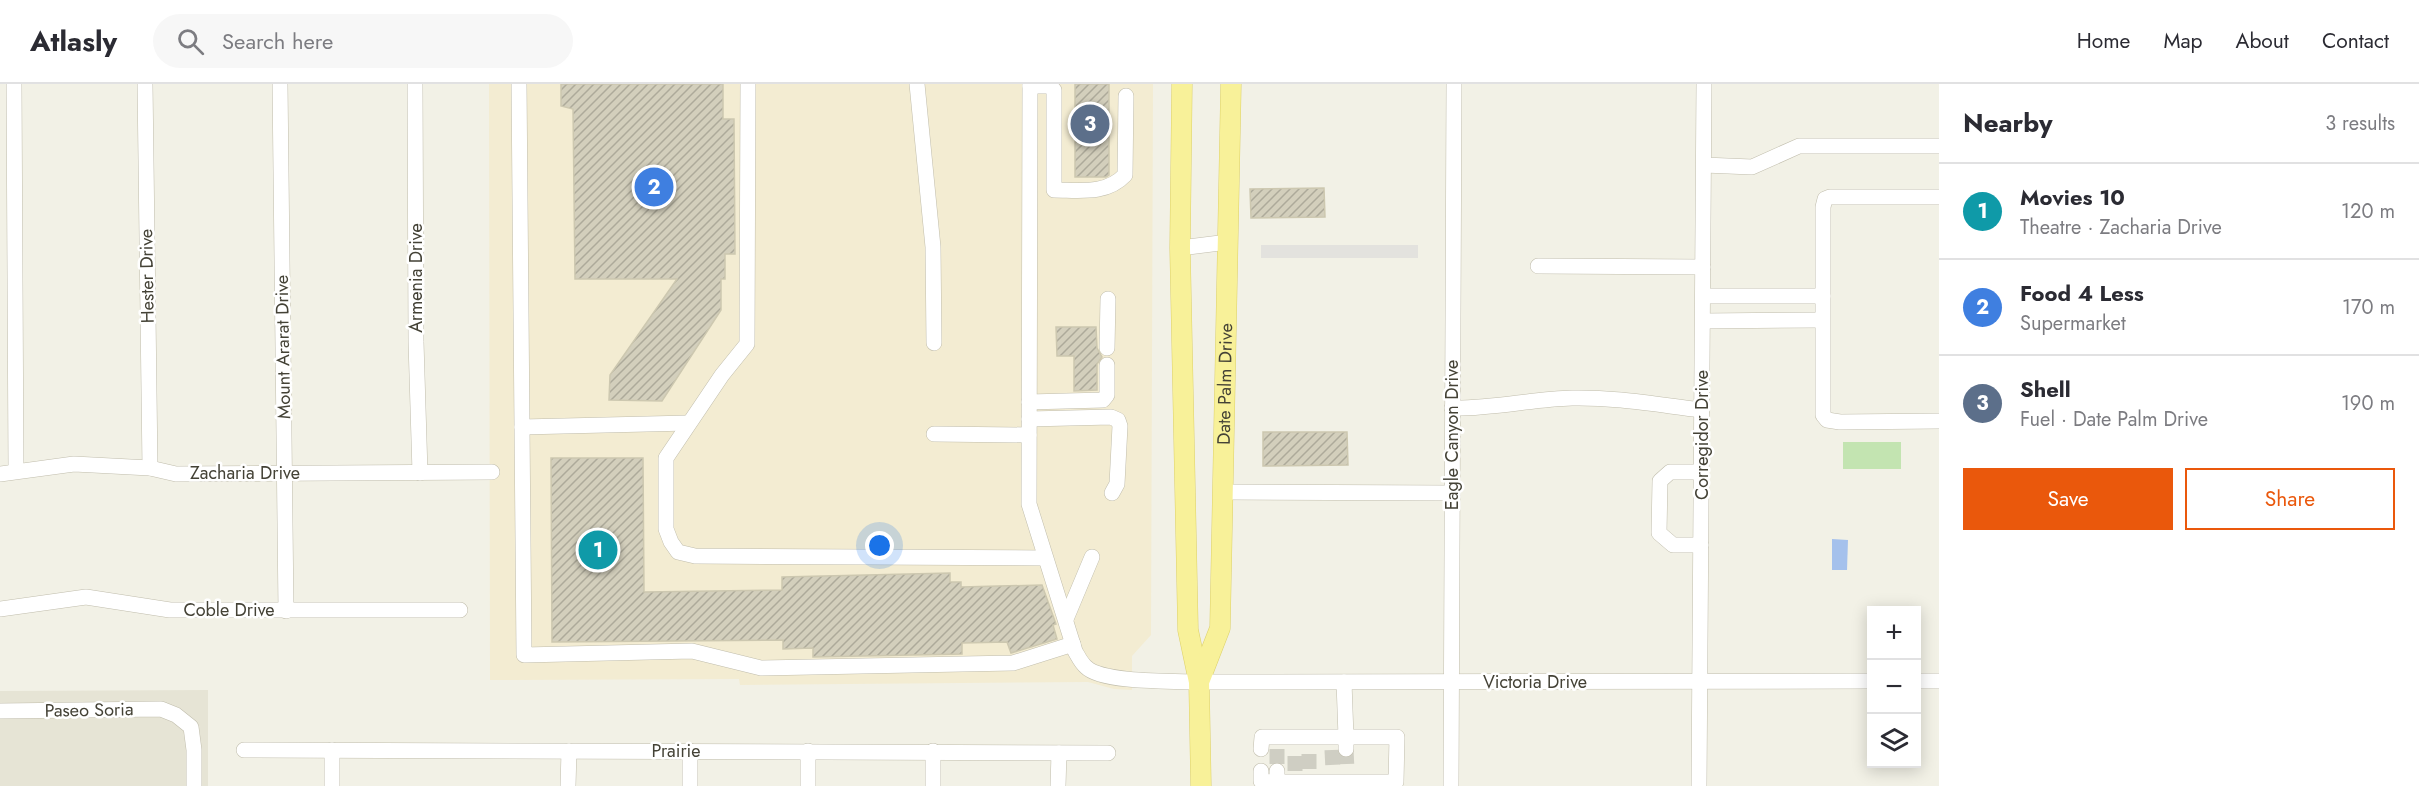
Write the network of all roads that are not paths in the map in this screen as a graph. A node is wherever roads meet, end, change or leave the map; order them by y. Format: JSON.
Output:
{"nodes":[{"id":1,"x":14,"y":84,"type":"edge"},
{"id":2,"x":145,"y":84,"type":"edge"},
{"id":3,"x":280,"y":84,"type":"edge"},
{"id":4,"x":415,"y":84,"type":"edge"},
{"id":5,"x":519,"y":84,"type":"edge"},
{"id":6,"x":748,"y":84,"type":"edge"},
{"id":7,"x":917,"y":84,"type":"edge"},
{"id":8,"x":1182,"y":84,"type":"edge"},
{"id":9,"x":1231,"y":84,"type":"edge"},
{"id":10,"x":1454,"y":84,"type":"edge"},
{"id":11,"x":1704,"y":84,"type":"edge"},
{"id":12,"x":1030,"y":85,"type":"edge"},
{"id":13,"x":1126,"y":96,"type":"dead end"},
{"id":14,"x":1939,"y":146,"type":"edge"},
{"id":15,"x":1029,"y":164,"type":"junction"},
{"id":16,"x":1054,"y":164,"type":"junction"},
{"id":17,"x":1704,"y":165,"type":"junction"},
{"id":18,"x":1939,"y":197,"type":"edge"},
{"id":19,"x":1228,"y":242,"type":"junction"},
{"id":20,"x":1180,"y":248,"type":"junction"},
{"id":21,"x":1538,"y":266,"type":"dead end"},
{"id":22,"x":1703,"y":267,"type":"junction"},
{"id":23,"x":1703,"y":296,"type":"junction"},
{"id":24,"x":1766,"y":296,"type":"junction"},
{"id":25,"x":1823,"y":296,"type":"junction"},
{"id":26,"x":1107,"y":299,"type":"dead end"},
{"id":27,"x":1766,"y":320,"type":"junction"},
{"id":28,"x":1822,"y":320,"type":"junction"},
{"id":29,"x":1703,"y":321,"type":"junction"},
{"id":30,"x":934,"y":343,"type":"dead end"},
{"id":31,"x":1107,"y":348,"type":"dead end"},
{"id":32,"x":1107,"y":365,"type":"dead end"},
{"id":33,"x":1029,"y":402,"type":"junction"},
{"id":34,"x":1452,"y":408,"type":"junction"},
{"id":35,"x":1702,"y":410,"type":"junction"},
{"id":36,"x":1029,"y":419,"type":"junction"},
{"id":37,"x":1939,"y":421,"type":"edge"},
{"id":38,"x":689,"y":423,"type":"junction"},
{"id":39,"x":522,"y":427,"type":"junction"},
{"id":40,"x":934,"y":434,"type":"dead end"},
{"id":41,"x":1029,"y":435,"type":"junction"},
{"id":42,"x":150,"y":468,"type":"junction"},
{"id":43,"x":16,"y":471,"type":"junction"},
{"id":44,"x":492,"y":472,"type":"dead end"},
{"id":45,"x":1701,"y":472,"type":"junction"},
{"id":46,"x":285,"y":473,"type":"junction"},
{"id":47,"x":420,"y":473,"type":"junction"},
{"id":48,"x":0,"y":474,"type":"edge"},
{"id":49,"x":1223,"y":492,"type":"junction"},
{"id":50,"x":1112,"y":493,"type":"dead end"},
{"id":51,"x":1452,"y":493,"type":"junction"},
{"id":52,"x":1701,"y":545,"type":"junction"},
{"id":53,"x":1092,"y":556,"type":"dead end"},
{"id":54,"x":1044,"y":558,"type":"junction"},
{"id":55,"x":0,"y":609,"type":"edge"},
{"id":56,"x":460,"y":610,"type":"dead end"},
{"id":57,"x":286,"y":611,"type":"junction"},
{"id":58,"x":1066,"y":619,"type":"junction"},
{"id":59,"x":1073,"y":644,"type":"junction"},
{"id":60,"x":1700,"y":681,"type":"junction"},
{"id":61,"x":1867,"y":681,"type":"edge"},
{"id":62,"x":1921,"y":681,"type":"edge"},
{"id":63,"x":1939,"y":681,"type":"edge"},
{"id":64,"x":1199,"y":682,"type":"junction"},
{"id":65,"x":1344,"y":682,"type":"junction"},
{"id":66,"x":1451,"y":682,"type":"junction"},
{"id":67,"x":0,"y":711,"type":"edge"},
{"id":68,"x":1339,"y":743,"type":"junction"},
{"id":69,"x":1272,"y":745,"type":"dead end"},
{"id":70,"x":244,"y":750,"type":"dead end"},
{"id":71,"x":332,"y":750,"type":"junction"},
{"id":72,"x":569,"y":751,"type":"junction"},
{"id":73,"x":690,"y":751,"type":"junction"},
{"id":74,"x":808,"y":751,"type":"junction"},
{"id":75,"x":933,"y":752,"type":"junction"},
{"id":76,"x":1059,"y":753,"type":"junction"},
{"id":77,"x":1107,"y":753,"type":"dead end"},
{"id":78,"x":1261,"y":771,"type":"dead end"},
{"id":79,"x":1277,"y":780,"type":"edge"},
{"id":80,"x":194,"y":786,"type":"edge"},
{"id":81,"x":332,"y":786,"type":"edge"},
{"id":82,"x":568,"y":786,"type":"edge"},
{"id":83,"x":690,"y":786,"type":"edge"},
{"id":84,"x":808,"y":786,"type":"edge"},
{"id":85,"x":933,"y":786,"type":"edge"},
{"id":86,"x":1058,"y":786,"type":"edge"},
{"id":87,"x":1201,"y":786,"type":"edge"},
{"id":88,"x":1450,"y":786,"type":"edge"},
{"id":89,"x":1700,"y":786,"type":"edge"}],
"edges":[{"from":1,"to":43,"type":"street"},
{"from":2,"to":42,"type":"street","name":"Hester Drive"},
{"from":3,"to":46,"type":"street","name":"Mount Ararat Drive"},
{"from":4,"to":47,"type":"street","name":"Armenia Drive"},
{"from":5,"to":39,"type":"street"},
{"from":6,"to":38,"type":"street"},
{"from":7,"to":30,"type":"street"},
{"from":8,"to":20,"type":"main road","name":"Date Palm Drive"},
{"from":9,"to":19,"type":"main road","name":"Date Palm Drive"},
{"from":10,"to":34,"type":"street","name":"Eagle Canyon Drive"},
{"from":11,"to":17,"type":"street","name":"Corregidor Drive"},
{"from":12,"to":15,"type":"street","name":"Victoria Drive"},
{"from":12,"to":16,"type":"street"},
{"from":13,"to":16,"type":"street"},
{"from":14,"to":17,"type":"street"},
{"from":15,"to":16,"type":"street"},
{"from":15,"to":33,"type":"street","name":"Victoria Drive"},
{"from":17,"to":22,"type":"street","name":"Corregidor Drive"},
{"from":18,"to":25,"type":"street"},
{"from":19,"to":20,"type":"street"},
{"from":19,"to":49,"type":"main road","name":"Date Palm Drive"},
{"from":20,"to":64,"type":"main road","name":"Date Palm Drive"},
{"from":21,"to":22,"type":"street"},
{"from":22,"to":23,"type":"street","name":"Corregidor Drive"},
{"from":23,"to":24,"type":"street"},
{"from":23,"to":29,"type":"street","name":"Corregidor Drive"},
{"from":24,"to":25,"type":"street"},
{"from":24,"to":27,"type":"street"},
{"from":25,"to":28,"type":"street"},
{"from":26,"to":31,"type":"street"},
{"from":27,"to":28,"type":"street"},
{"from":27,"to":29,"type":"street"},
{"from":28,"to":37,"type":"street"},
{"from":29,"to":35,"type":"street","name":"Corregidor Drive"},
{"from":32,"to":33,"type":"street"},
{"from":33,"to":36,"type":"street","name":"Victoria Drive"},
{"from":34,"to":35,"type":"street"},
{"from":34,"to":51,"type":"street","name":"Eagle Canyon Drive"},
{"from":35,"to":45,"type":"street","name":"Corregidor Drive"},
{"from":36,"to":41,"type":"street","name":"Victoria Drive"},
{"from":36,"to":50,"type":"street"},
{"from":38,"to":39,"type":"street"},
{"from":38,"to":54,"type":"street"},
{"from":39,"to":59,"type":"street"},
{"from":40,"to":41,"type":"street"},
{"from":41,"to":54,"type":"street","name":"Victoria Drive"},
{"from":42,"to":43,"type":"street","name":"Zacharia Drive"},
{"from":42,"to":46,"type":"street","name":"Zacharia Drive"},
{"from":43,"to":48,"type":"street","name":"Zacharia Drive"},
{"from":44,"to":47,"type":"street","name":"Zacharia Drive"},
{"from":45,"to":52,"type":"street","name":"Corregidor Drive"},
{"from":45,"to":52,"type":"street"},
{"from":46,"to":47,"type":"street","name":"Zacharia Drive"},
{"from":46,"to":57,"type":"street","name":"Mount Ararat Drive"},
{"from":49,"to":51,"type":"street"},
{"from":49,"to":64,"type":"main road","name":"Date Palm Drive"},
{"from":51,"to":66,"type":"street","name":"Eagle Canyon Drive"},
{"from":52,"to":60,"type":"street","name":"Corregidor Drive"},
{"from":53,"to":58,"type":"street"},
{"from":54,"to":58,"type":"street","name":"Victoria Drive"},
{"from":55,"to":57,"type":"street","name":"Coble Drive"},
{"from":56,"to":57,"type":"street","name":"Coble Drive"},
{"from":58,"to":59,"type":"street","name":"Victoria Drive"},
{"from":59,"to":64,"type":"street","name":"Victoria Drive"},
{"from":60,"to":61,"type":"street","name":"Victoria Drive"},
{"from":60,"to":66,"type":"street","name":"Victoria Drive"},
{"from":60,"to":89,"type":"street","name":"Corregidor Drive"},
{"from":62,"to":63,"type":"street"},
{"from":64,"to":65,"type":"street","name":"Victoria Drive"},
{"from":64,"to":87,"type":"main road","name":"Date Palm Drive"},
{"from":65,"to":66,"type":"street","name":"Victoria Drive"},
{"from":65,"to":68,"type":"street"},
{"from":66,"to":88,"type":"street","name":"Eagle Canyon Drive"},
{"from":67,"to":80,"type":"street","name":"Paseo Soria"},
{"from":68,"to":69,"type":"street"},
{"from":68,"to":79,"type":"street"},
{"from":70,"to":71,"type":"street","name":"Prairie"},
{"from":71,"to":72,"type":"street","name":"Prairie"},
{"from":71,"to":81,"type":"street"},
{"from":72,"to":73,"type":"street","name":"Prairie"},
{"from":72,"to":82,"type":"street"},
{"from":73,"to":74,"type":"street","name":"Prairie"},
{"from":73,"to":83,"type":"street"},
{"from":74,"to":75,"type":"street","name":"Prairie"},
{"from":74,"to":84,"type":"street"},
{"from":75,"to":76,"type":"street","name":"Prairie"},
{"from":75,"to":85,"type":"street"},
{"from":76,"to":77,"type":"street","name":"Prairie"},
{"from":76,"to":86,"type":"street"},
{"from":78,"to":79,"type":"street"}]}
